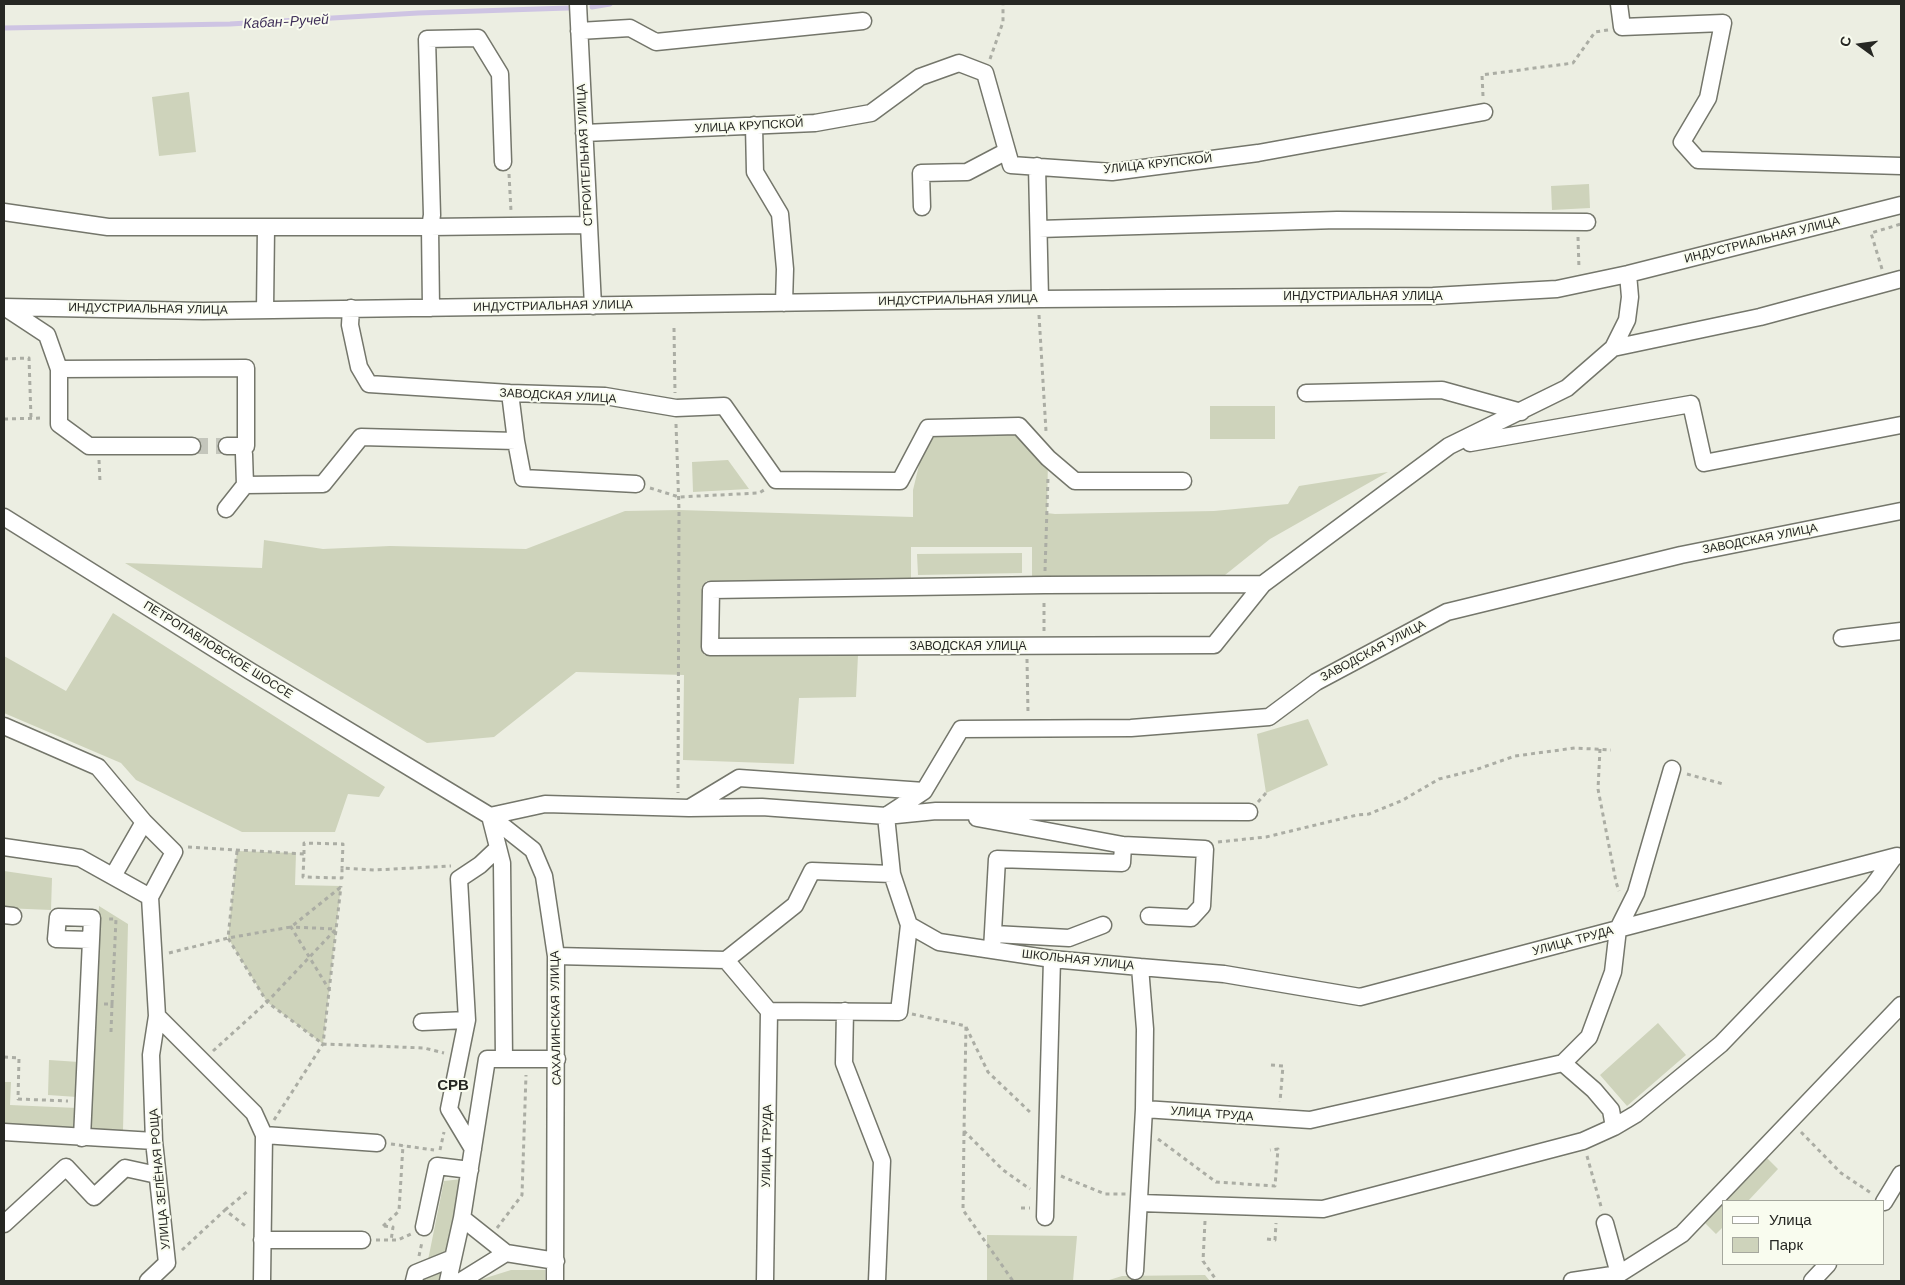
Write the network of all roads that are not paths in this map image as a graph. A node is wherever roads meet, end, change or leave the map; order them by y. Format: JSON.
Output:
{"nodes":[{"id":1,"x":578,"y":4,"type":"edge"},
{"id":2,"x":1619,"y":4,"type":"edge"},
{"id":3,"x":863,"y":21,"type":"dead end"},
{"id":4,"x":579,"y":31,"type":"junction"},
{"id":5,"x":1484,"y":112,"type":"road end"},
{"id":6,"x":754,"y":125,"type":"junction"},
{"id":7,"x":584,"y":133,"type":"junction"},
{"id":8,"x":1007,"y":151,"type":"junction"},
{"id":9,"x":503,"y":162,"type":"road end"},
{"id":10,"x":1037,"y":166,"type":"junction"},
{"id":11,"x":1901,"y":166,"type":"edge"},
{"id":12,"x":1901,"y":205,"type":"edge"},
{"id":13,"x":922,"y":207,"type":"dead end"},
{"id":14,"x":4,"y":212,"type":"edge"},
{"id":15,"x":1582,"y":222,"type":"road end"},
{"id":16,"x":589,"y":225,"type":"junction"},
{"id":17,"x":430,"y":227,"type":"junction"},
{"id":18,"x":266,"y":228,"type":"junction"},
{"id":19,"x":1039,"y":229,"type":"junction"},
{"id":20,"x":1628,"y":274,"type":"junction"},
{"id":21,"x":1894,"y":281,"type":"edge"},
{"id":22,"x":784,"y":303,"type":"junction"},
{"id":23,"x":593,"y":306,"type":"junction"},
{"id":24,"x":1040,"y":306,"type":"junction"},
{"id":25,"x":4,"y":307,"type":"edge"},
{"id":26,"x":351,"y":308,"type":"junction"},
{"id":27,"x":431,"y":308,"type":"junction"},
{"id":28,"x":265,"y":310,"type":"junction"},
{"id":29,"x":1613,"y":348,"type":"junction"},
{"id":30,"x":60,"y":368,"type":"junction"},
{"id":31,"x":510,"y":393,"type":"junction"},
{"id":32,"x":1306,"y":393,"type":"dead end"},
{"id":33,"x":1520,"y":412,"type":"junction"},
{"id":34,"x":1901,"y":425,"type":"edge"},
{"id":35,"x":516,"y":441,"type":"junction"},
{"id":36,"x":192,"y":446,"type":"tunnel mouth"},
{"id":37,"x":227,"y":446,"type":"tunnel mouth"},
{"id":38,"x":1450,"y":446,"type":"junction"},
{"id":39,"x":244,"y":454,"type":"dead end"},
{"id":40,"x":1183,"y":481,"type":"dead end"},
{"id":41,"x":636,"y":484,"type":"road end"},
{"id":42,"x":245,"y":485,"type":"junction"},
{"id":43,"x":226,"y":508,"type":"dead end"},
{"id":44,"x":1901,"y":511,"type":"edge"},
{"id":45,"x":4,"y":517,"type":"edge"},
{"id":46,"x":1263,"y":584,"type":"junction"},
{"id":47,"x":1901,"y":631,"type":"edge"},
{"id":48,"x":1842,"y":638,"type":"dead end"},
{"id":49,"x":4,"y":726,"type":"edge"},
{"id":50,"x":1672,"y":769,"type":"road end"},
{"id":51,"x":433,"y":782,"type":"joint"},
{"id":52,"x":924,"y":790,"type":"junction"},
{"id":53,"x":683,"y":807,"type":"junction"},
{"id":54,"x":936,"y":811,"type":"junction"},
{"id":55,"x":1249,"y":812,"type":"dead end"},
{"id":56,"x":490,"y":816,"type":"junction"},
{"id":57,"x":886,"y":816,"type":"junction"},
{"id":58,"x":144,"y":822,"type":"junction"},
{"id":59,"x":1123,"y":845,"type":"junction"},
{"id":60,"x":4,"y":847,"type":"edge"},
{"id":61,"x":498,"y":848,"type":"junction"},
{"id":62,"x":1898,"y":856,"type":"edge"},
{"id":63,"x":892,"y":874,"type":"junction"},
{"id":64,"x":113,"y":876,"type":"junction"},
{"id":65,"x":150,"y":898,"type":"junction"},
{"id":66,"x":1149,"y":916,"type":"dead end"},
{"id":67,"x":909,"y":925,"type":"junction"},
{"id":68,"x":1103,"y":925,"type":"dead end"},
{"id":69,"x":1618,"y":929,"type":"junction"},
{"id":70,"x":91,"y":940,"type":"junction"},
{"id":71,"x":993,"y":942,"type":"junction"},
{"id":72,"x":556,"y":956,"type":"junction"},
{"id":73,"x":1052,"y":959,"type":"junction"},
{"id":74,"x":726,"y":960,"type":"junction"},
{"id":75,"x":1140,"y":967,"type":"junction"},
{"id":76,"x":1901,"y":1005,"type":"edge"},
{"id":77,"x":845,"y":1010,"type":"junction"},
{"id":78,"x":769,"y":1011,"type":"junction"},
{"id":79,"x":157,"y":1016,"type":"junction"},
{"id":80,"x":467,"y":1020,"type":"junction"},
{"id":81,"x":422,"y":1022,"type":"dead end"},
{"id":82,"x":504,"y":1059,"type":"junction"},
{"id":83,"x":557,"y":1059,"type":"junction"},
{"id":84,"x":1563,"y":1063,"type":"junction"},
{"id":85,"x":1144,"y":1109,"type":"junction"},
{"id":86,"x":1614,"y":1127,"type":"junction"},
{"id":87,"x":4,"y":1132,"type":"edge"},
{"id":88,"x":264,"y":1135,"type":"junction"},
{"id":89,"x":82,"y":1138,"type":"junction"},
{"id":90,"x":154,"y":1142,"type":"junction"},
{"id":91,"x":377,"y":1143,"type":"dead end"},
{"id":92,"x":473,"y":1148,"type":"junction"},
{"id":93,"x":470,"y":1170,"type":"junction"},
{"id":94,"x":1901,"y":1174,"type":"edge"},
{"id":95,"x":157,"y":1175,"type":"junction"},
{"id":96,"x":1880,"y":1199,"type":"edge"},
{"id":97,"x":1140,"y":1203,"type":"junction"},
{"id":98,"x":1045,"y":1217,"type":"dead end"},
{"id":99,"x":462,"y":1218,"type":"junction"},
{"id":100,"x":1605,"y":1222,"type":"road end"},
{"id":101,"x":4,"y":1224,"type":"edge"},
{"id":102,"x":424,"y":1227,"type":"road end"},
{"id":103,"x":262,"y":1240,"type":"junction"},
{"id":104,"x":362,"y":1240,"type":"road end"},
{"id":105,"x":506,"y":1253,"type":"junction"},
{"id":106,"x":453,"y":1258,"type":"junction"},
{"id":107,"x":556,"y":1261,"type":"junction"},
{"id":108,"x":1827,"y":1265,"type":"edge"},
{"id":109,"x":1135,"y":1271,"type":"dead end"},
{"id":110,"x":1619,"y":1274,"type":"junction"},
{"id":111,"x":415,"y":1277,"type":"edge"},
{"id":112,"x":148,"y":1281,"type":"edge"},
{"id":113,"x":262,"y":1281,"type":"edge"},
{"id":114,"x":448,"y":1281,"type":"edge"},
{"id":115,"x":460,"y":1281,"type":"edge"},
{"id":116,"x":555,"y":1281,"type":"edge"},
{"id":117,"x":765,"y":1281,"type":"edge"},
{"id":118,"x":877,"y":1281,"type":"edge"},
{"id":119,"x":1572,"y":1281,"type":"edge"},
{"id":120,"x":1812,"y":1281,"type":"edge"}],
"edges":[{"from":1,"to":4,"type":"street","name":"СТРОИТЕЛЬНАЯ УЛИЦА"},
{"from":2,"to":11,"type":"street"},
{"from":3,"to":4,"type":"street"},
{"from":4,"to":7,"type":"street","name":"СТРОИТЕЛЬНАЯ УЛИЦА"},
{"from":5,"to":10,"type":"street","name":"УЛИЦА КРУПСКОЙ"},
{"from":6,"to":7,"type":"street","name":"УЛИЦА КРУПСКОЙ"},
{"from":6,"to":8,"type":"street","name":"УЛИЦА КРУПСКОЙ"},
{"from":6,"to":22,"type":"street"},
{"from":7,"to":16,"type":"street","name":"СТРОИТЕЛЬНАЯ УЛИЦА"},
{"from":8,"to":10,"type":"street","name":"УЛИЦА КРУПСКОЙ"},
{"from":8,"to":13,"type":"street"},
{"from":9,"to":17,"type":"street"},
{"from":10,"to":19,"type":"street"},
{"from":12,"to":20,"type":"street","name":"ИНДУСТРИАЛЬНАЯ УЛИЦА"},
{"from":14,"to":18,"type":"street"},
{"from":15,"to":19,"type":"street"},
{"from":16,"to":17,"type":"street"},
{"from":16,"to":23,"type":"street","name":"СТРОИТЕЛЬНАЯ УЛИЦА"},
{"from":17,"to":18,"type":"street"},
{"from":17,"to":27,"type":"street"},
{"from":18,"to":28,"type":"street"},
{"from":19,"to":24,"type":"street"},
{"from":20,"to":24,"type":"street","name":"ИНДУСТРИАЛЬНАЯ УЛИЦА"},
{"from":20,"to":29,"type":"street","name":"ЗАВОДСКАЯ УЛИЦА"},
{"from":21,"to":29,"type":"street"},
{"from":22,"to":23,"type":"street","name":"ИНДУСТРИАЛЬНАЯ УЛИЦА"},
{"from":22,"to":24,"type":"street","name":"ИНДУСТРИАЛЬНАЯ УЛИЦА"},
{"from":23,"to":27,"type":"street","name":"ИНДУСТРИАЛЬНАЯ УЛИЦА"},
{"from":25,"to":28,"type":"street","name":"ИНДУСТРИАЛЬНАЯ УЛИЦА"},
{"from":25,"to":30,"type":"street"},
{"from":26,"to":27,"type":"street","name":"ИНДУСТРИАЛЬНАЯ УЛИЦА"},
{"from":26,"to":28,"type":"street","name":"ИНДУСТРИАЛЬНАЯ УЛИЦА"},
{"from":26,"to":31,"type":"street","name":"ЗАВОДСКАЯ УЛИЦА"},
{"from":29,"to":33,"type":"street","name":"ЗАВОДСКАЯ УЛИЦА"},
{"from":30,"to":36,"type":"street"},
{"from":30,"to":37,"type":"street"},
{"from":31,"to":35,"type":"street"},
{"from":31,"to":40,"type":"street","name":"ЗАВОДСКАЯ УЛИЦА"},
{"from":32,"to":33,"type":"street"},
{"from":33,"to":38,"type":"street","name":"ЗАВОДСКАЯ УЛИЦА"},
{"from":34,"to":38,"type":"street","name":"ЗАВОДСКАЯ УЛИЦА"},
{"from":35,"to":41,"type":"street"},
{"from":35,"to":42,"type":"street"},
{"from":38,"to":46,"type":"street","name":"ЗАВОДСКАЯ УЛИЦА"},
{"from":39,"to":42,"type":"street"},
{"from":42,"to":43,"type":"street"},
{"from":44,"to":52,"type":"street","name":"ЗАВОДСКАЯ УЛИЦА"},
{"from":45,"to":51,"type":"street","name":"ПЕТРОПАВЛОВСКОЕ ШОССЕ"},
{"from":46,"to":46,"type":"street","name":"ЗАВОДСКАЯ УЛИЦА"},
{"from":47,"to":48,"type":"street"},
{"from":49,"to":58,"type":"street"},
{"from":50,"to":69,"type":"street"},
{"from":51,"to":56,"type":"street","name":"САХАЛИНСКАЯ УЛИЦА"},
{"from":52,"to":53,"type":"street"},
{"from":52,"to":57,"type":"street","name":"ЗАВОДСКАЯ УЛИЦА"},
{"from":53,"to":56,"type":"street"},
{"from":53,"to":57,"type":"street"},
{"from":54,"to":55,"type":"street"},
{"from":54,"to":57,"type":"street"},
{"from":54,"to":59,"type":"street"},
{"from":56,"to":61,"type":"street"},
{"from":56,"to":72,"type":"street","name":"САХАЛИНСКАЯ УЛИЦА"},
{"from":57,"to":63,"type":"street"},
{"from":58,"to":64,"type":"street"},
{"from":58,"to":65,"type":"street"},
{"from":59,"to":66,"type":"street"},
{"from":59,"to":71,"type":"street"},
{"from":60,"to":64,"type":"street"},
{"from":61,"to":80,"type":"street"},
{"from":61,"to":82,"type":"street"},
{"from":62,"to":69,"type":"street"},
{"from":62,"to":86,"type":"street"},
{"from":63,"to":67,"type":"street"},
{"from":63,"to":74,"type":"street"},
{"from":64,"to":65,"type":"street"},
{"from":65,"to":79,"type":"street","name":"УЛИЦА ЗЕЛЁНАЯ РОЩА"},
{"from":67,"to":71,"type":"street","name":"ШКОЛЬНАЯ УЛИЦА"},
{"from":67,"to":77,"type":"street"},
{"from":68,"to":71,"type":"street"},
{"from":69,"to":75,"type":"street","name":"УЛИЦА ТРУДА"},
{"from":69,"to":84,"type":"street","name":"УЛИЦА ТРУДА"},
{"from":70,"to":70,"type":"street"},
{"from":70,"to":89,"type":"street"},
{"from":71,"to":73,"type":"street","name":"ШКОЛЬНАЯ УЛИЦА"},
{"from":72,"to":74,"type":"street"},
{"from":72,"to":83,"type":"street","name":"САХАЛИНСКАЯ УЛИЦА"},
{"from":73,"to":75,"type":"street","name":"ШКОЛЬНАЯ УЛИЦА"},
{"from":73,"to":98,"type":"street"},
{"from":74,"to":78,"type":"street"},
{"from":75,"to":85,"type":"street","name":"ШКОЛЬНАЯ УЛИЦА"},
{"from":76,"to":110,"type":"street"},
{"from":77,"to":78,"type":"street"},
{"from":77,"to":118,"type":"street"},
{"from":78,"to":117,"type":"street","name":"УЛИЦА ТРУДА"},
{"from":79,"to":88,"type":"street"},
{"from":79,"to":90,"type":"street","name":"УЛИЦА ЗЕЛЁНАЯ РОЩА"},
{"from":80,"to":81,"type":"street"},
{"from":80,"to":92,"type":"street"},
{"from":82,"to":83,"type":"street"},
{"from":82,"to":92,"type":"street"},
{"from":83,"to":107,"type":"street","name":"САХАЛИНСКАЯ УЛИЦА"},
{"from":84,"to":85,"type":"street","name":"УЛИЦА ТРУДА"},
{"from":84,"to":86,"type":"street"},
{"from":85,"to":97,"type":"street","name":"ШКОЛЬНАЯ УЛИЦА"},
{"from":86,"to":97,"type":"street"},
{"from":87,"to":89,"type":"street"},
{"from":88,"to":91,"type":"street"},
{"from":88,"to":103,"type":"street"},
{"from":89,"to":90,"type":"street"},
{"from":90,"to":95,"type":"street","name":"УЛИЦА ЗЕЛЁНАЯ РОЩА"},
{"from":92,"to":93,"type":"street"},
{"from":93,"to":99,"type":"street"},
{"from":93,"to":102,"type":"street"},
{"from":94,"to":96,"type":"street"},
{"from":95,"to":101,"type":"street"},
{"from":95,"to":112,"type":"street","name":"УЛИЦА ЗЕЛЁНАЯ РОЩА"},
{"from":97,"to":109,"type":"street","name":"ШКОЛЬНАЯ УЛИЦА"},
{"from":99,"to":105,"type":"street"},
{"from":99,"to":106,"type":"street"},
{"from":100,"to":110,"type":"street"},
{"from":103,"to":104,"type":"street"},
{"from":103,"to":113,"type":"street"},
{"from":105,"to":107,"type":"street"},
{"from":105,"to":115,"type":"street"},
{"from":106,"to":111,"type":"street"},
{"from":106,"to":114,"type":"street"},
{"from":107,"to":116,"type":"street","name":"САХАЛИНСКАЯ УЛИЦА"},
{"from":108,"to":120,"type":"street"},
{"from":110,"to":119,"type":"street"}]}
